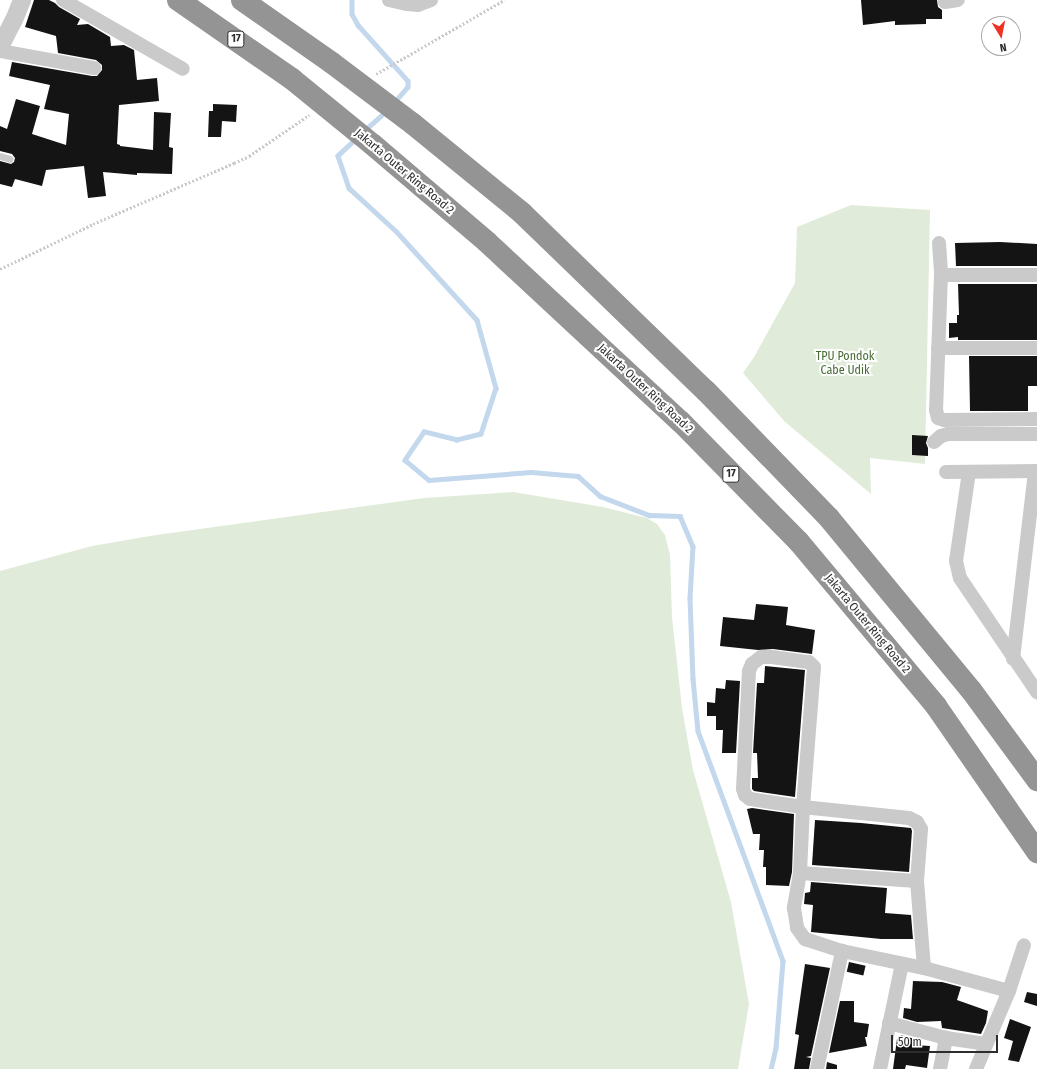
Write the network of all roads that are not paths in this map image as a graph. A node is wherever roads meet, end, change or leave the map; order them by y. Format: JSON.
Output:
{"nodes":[{"id":1,"x":22,"y":0,"type":"edge"},
{"id":2,"x":63,"y":0,"type":"edge"},
{"id":3,"x":178,"y":0,"type":"edge"},
{"id":4,"x":242,"y":0,"type":"edge"},
{"id":5,"x":389,"y":0,"type":"edge"},
{"id":6,"x":431,"y":0,"type":"edge"},
{"id":7,"x":0,"y":47,"type":"edge"},
{"id":8,"x":0,"y":51,"type":"edge"},
{"id":9,"x":94,"y":68,"type":"dead end"},
{"id":10,"x":183,"y":69,"type":"dead end"},
{"id":11,"x":0,"y":156,"type":"edge"},
{"id":12,"x":10,"y":159,"type":"dead end"},
{"id":13,"x":939,"y":243,"type":"dead end"},
{"id":14,"x":941,"y":275,"type":"junction"},
{"id":15,"x":1037,"y":275,"type":"edge"},
{"id":16,"x":938,"y":348,"type":"junction"},
{"id":17,"x":1037,"y":348,"type":"edge"},
{"id":18,"x":1037,"y":419,"type":"edge"},
{"id":19,"x":1037,"y":434,"type":"edge"},
{"id":20,"x":934,"y":442,"type":"dead end"},
{"id":21,"x":946,"y":472,"type":"dead end"},
{"id":22,"x":969,"y":472,"type":"junction"},
{"id":23,"x":1036,"y":472,"type":"edge"},
{"id":24,"x":1013,"y":659,"type":"junction"},
{"id":25,"x":1037,"y":692,"type":"edge"},
{"id":26,"x":1037,"y":780,"type":"edge"},
{"id":27,"x":803,"y":807,"type":"junction"},
{"id":28,"x":1037,"y":852,"type":"edge"},
{"id":29,"x":800,"y":873,"type":"junction"},
{"id":30,"x":917,"y":881,"type":"junction"},
{"id":31,"x":1024,"y":944,"type":"dead end"},
{"id":32,"x":842,"y":951,"type":"junction"},
{"id":33,"x":902,"y":964,"type":"junction"},
{"id":34,"x":924,"y":968,"type":"junction"},
{"id":35,"x":1009,"y":991,"type":"junction"},
{"id":36,"x":889,"y":1023,"type":"junction"},
{"id":37,"x":946,"y":1038,"type":"junction"},
{"id":38,"x":986,"y":1044,"type":"junction"},
{"id":39,"x":817,"y":1069,"type":"edge"},
{"id":40,"x":880,"y":1069,"type":"edge"},
{"id":41,"x":940,"y":1069,"type":"edge"},
{"id":42,"x":976,"y":1069,"type":"edge"}],
"edges":[{"from":1,"to":7,"type":"street"},
{"from":2,"to":10,"type":"street"},
{"from":3,"to":28,"type":"highway","name":"Jakarta Outer Ring Road 2","number":"17","bridge":true},
{"from":4,"to":26,"type":"highway","bridge":true},
{"from":5,"to":6,"type":"street"},
{"from":8,"to":9,"type":"street"},
{"from":11,"to":12,"type":"lane"},
{"from":13,"to":14,"type":"street"},
{"from":14,"to":15,"type":"street"},
{"from":14,"to":16,"type":"street"},
{"from":16,"to":17,"type":"street"},
{"from":16,"to":18,"type":"street"},
{"from":19,"to":20,"type":"street"},
{"from":21,"to":22,"type":"street"},
{"from":22,"to":23,"type":"street"},
{"from":22,"to":24,"type":"street"},
{"from":23,"to":24,"type":"street"},
{"from":24,"to":25,"type":"street"},
{"from":27,"to":27,"type":"street"},
{"from":27,"to":29,"type":"street"},
{"from":27,"to":30,"type":"street"},
{"from":29,"to":30,"type":"street"},
{"from":29,"to":32,"type":"street"},
{"from":30,"to":34,"type":"street"},
{"from":31,"to":35,"type":"street"},
{"from":32,"to":33,"type":"street"},
{"from":32,"to":39,"type":"street"},
{"from":33,"to":34,"type":"street"},
{"from":33,"to":36,"type":"street"},
{"from":34,"to":35,"type":"street"},
{"from":35,"to":38,"type":"street"},
{"from":36,"to":37,"type":"street"},
{"from":36,"to":40,"type":"street"},
{"from":37,"to":38,"type":"street"},
{"from":37,"to":41,"type":"street"},
{"from":38,"to":42,"type":"street"}]}
